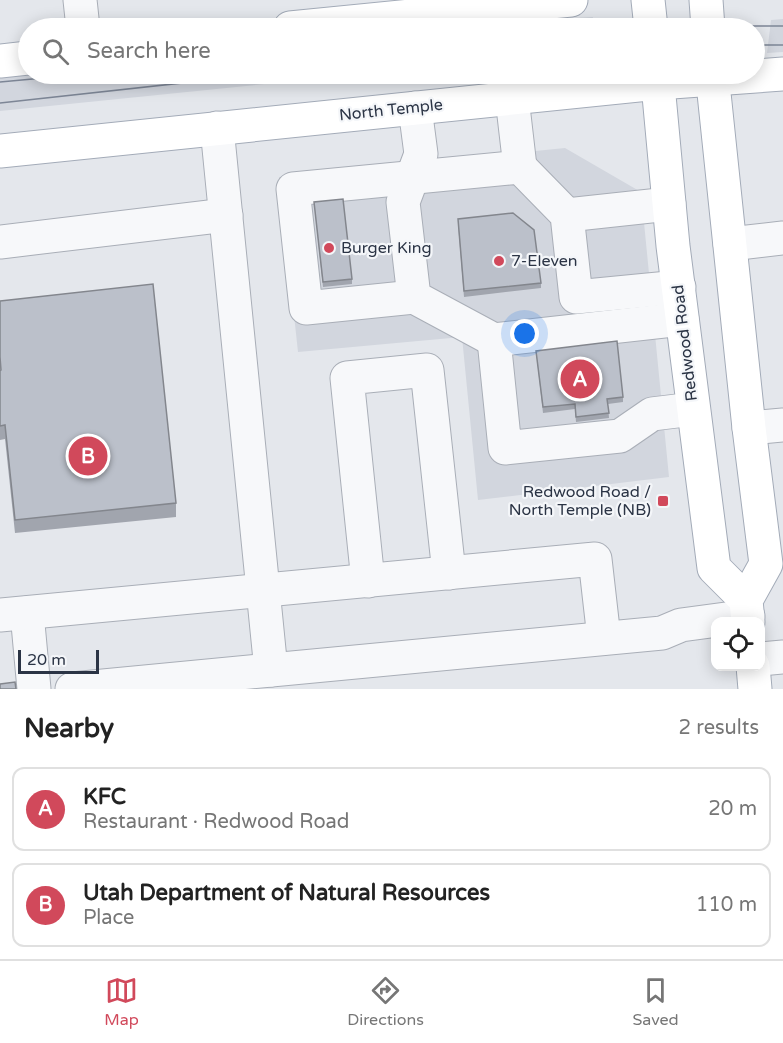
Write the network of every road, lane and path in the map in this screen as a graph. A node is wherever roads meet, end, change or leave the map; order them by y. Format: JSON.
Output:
{"nodes":[{"id":1,"x":81,"y":0,"type":"edge"},
{"id":2,"x":571,"y":0,"type":"edge"},
{"id":3,"x":648,"y":0,"type":"edge"},
{"id":4,"x":706,"y":0,"type":"edge"},
{"id":5,"x":83,"y":18,"type":"edge"},
{"id":6,"x":390,"y":18,"type":"edge"},
{"id":7,"x":650,"y":18,"type":"edge"},
{"id":8,"x":707,"y":18,"type":"edge"},
{"id":9,"x":18,"y":59,"type":"edge"},
{"id":10,"x":0,"y":61,"type":"edge"},
{"id":11,"x":783,"y":74,"type":"edge"},
{"id":12,"x":765,"y":75,"type":"edge"},
{"id":13,"x":614,"y":84,"type":"edge"},
{"id":14,"x":658,"y":84,"type":"edge"},
{"id":15,"x":713,"y":84,"type":"edge"},
{"id":16,"x":512,"y":98,"type":"junction"},
{"id":17,"x":415,"y":108,"type":"junction"},
{"id":18,"x":217,"y":128,"type":"junction"},
{"id":19,"x":0,"y":152,"type":"edge"},
{"id":20,"x":520,"y":167,"type":"junction"},
{"id":21,"x":412,"y":177,"type":"junction"},
{"id":22,"x":669,"y":204,"type":"junction"},
{"id":23,"x":226,"y":215,"type":"junction"},
{"id":24,"x":567,"y":215,"type":"junction"},
{"id":25,"x":783,"y":238,"type":"edge"},
{"id":26,"x":0,"y":242,"type":"edge"},
{"id":27,"x":730,"y":244,"type":"junction"},
{"id":28,"x":414,"y":297,"type":"junction"},
{"id":29,"x":680,"y":303,"type":"junction"},
{"id":30,"x":494,"y":340,"type":"junction"},
{"id":31,"x":693,"y":409,"type":"junction"},
{"id":32,"x":783,"y":425,"type":"edge"},
{"id":33,"x":749,"y":428,"type":"junction"},
{"id":34,"x":449,"y":573,"type":"junction"},
{"id":35,"x":368,"y":581,"type":"junction"},
{"id":36,"x":262,"y":591,"type":"junction"},
{"id":37,"x":747,"y":613,"type":"edge"},
{"id":38,"x":13,"y":614,"type":"edge"},
{"id":39,"x":604,"y":638,"type":"junction"},
{"id":40,"x":783,"y":657,"type":"edge"},
{"id":41,"x":765,"y":659,"type":"edge"},
{"id":42,"x":271,"y":670,"type":"junction"},
{"id":43,"x":753,"y":671,"type":"edge"},
{"id":44,"x":34,"y":689,"type":"edge"},
{"id":45,"x":72,"y":689,"type":"edge"},
{"id":46,"x":755,"y":689,"type":"edge"}],
"edges":[{"from":1,"to":5,"type":"street"},
{"from":2,"to":6,"type":"main road"},
{"from":3,"to":7,"type":"main road"},
{"from":4,"to":8,"type":"main road"},
{"from":9,"to":10,"type":"main road"},
{"from":11,"to":12,"type":"main road","name":"North Temple"},
{"from":13,"to":16,"type":"main road","name":"North Temple"},
{"from":14,"to":22,"type":"main road","name":"Redwood Road"},
{"from":15,"to":27,"type":"main road"},
{"from":16,"to":17,"type":"main road","name":"North Temple"},
{"from":16,"to":20,"type":"street"},
{"from":17,"to":18,"type":"main road","name":"North Temple"},
{"from":17,"to":21,"type":"street"},
{"from":18,"to":19,"type":"main road","name":"North Temple"},
{"from":18,"to":23,"type":"street"},
{"from":20,"to":21,"type":"street"},
{"from":20,"to":24,"type":"street"},
{"from":21,"to":28,"type":"street"},
{"from":21,"to":28,"type":"street"},
{"from":22,"to":24,"type":"street"},
{"from":22,"to":29,"type":"main road","name":"Redwood Road"},
{"from":23,"to":26,"type":"street"},
{"from":23,"to":36,"type":"street"},
{"from":24,"to":29,"type":"street"},
{"from":25,"to":27,"type":"street"},
{"from":27,"to":33,"type":"main road"},
{"from":28,"to":30,"type":"street"},
{"from":29,"to":30,"type":"street"},
{"from":29,"to":31,"type":"main road","name":"Redwood Road"},
{"from":30,"to":31,"type":"street"},
{"from":31,"to":37,"type":"main road","name":"Redwood Road"},
{"from":32,"to":33,"type":"street"},
{"from":33,"to":37,"type":"main road"},
{"from":34,"to":35,"type":"street"},
{"from":34,"to":35,"type":"street"},
{"from":34,"to":39,"type":"street"},
{"from":35,"to":36,"type":"street"},
{"from":36,"to":38,"type":"street"},
{"from":36,"to":42,"type":"street"},
{"from":37,"to":39,"type":"street"},
{"from":38,"to":44,"type":"street"},
{"from":39,"to":42,"type":"street"},
{"from":40,"to":41,"type":"street"},
{"from":42,"to":45,"type":"street"},
{"from":43,"to":46,"type":"main road"}]}
